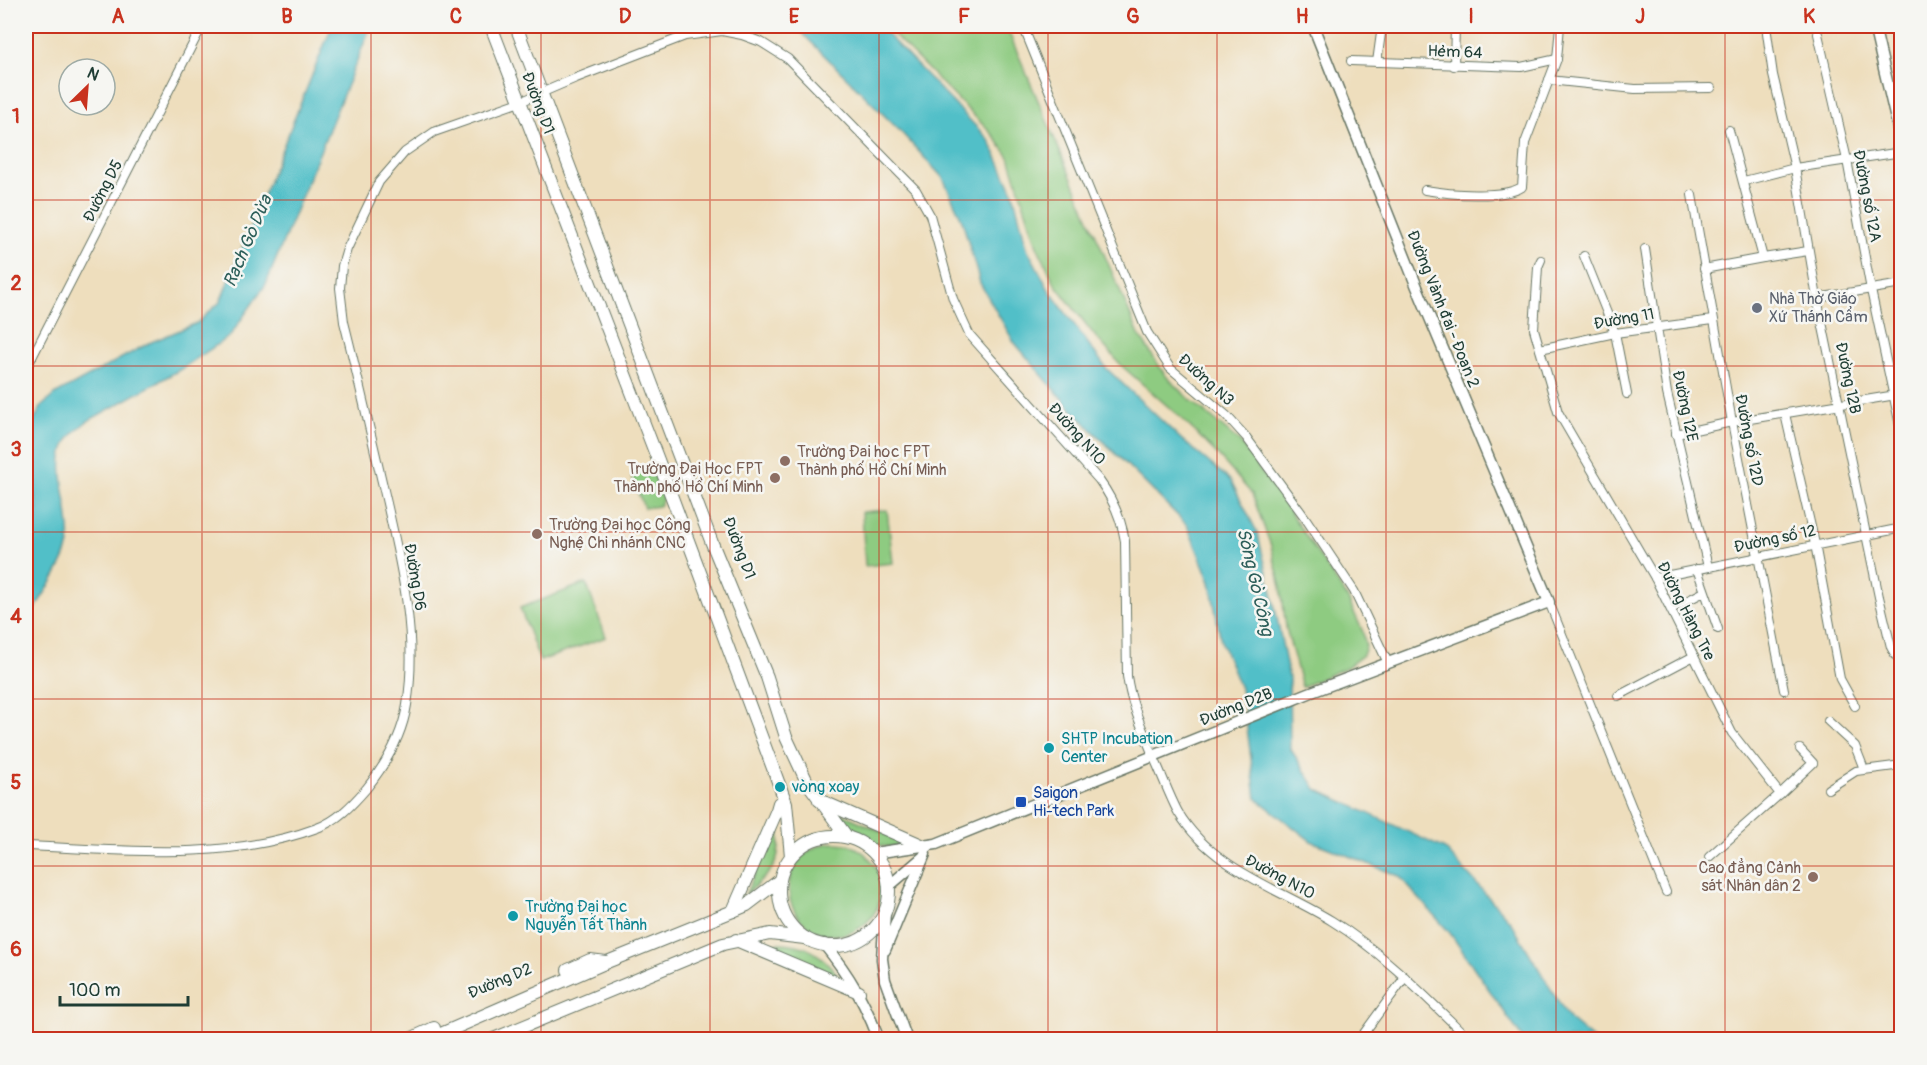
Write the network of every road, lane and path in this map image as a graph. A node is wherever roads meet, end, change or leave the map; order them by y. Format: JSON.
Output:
{"nodes":[{"id":1,"x":202,"y":26,"type":"edge"},
{"id":2,"x":483,"y":26,"type":"edge"},
{"id":3,"x":491,"y":26,"type":"edge"},
{"id":4,"x":516,"y":26,"type":"edge"},
{"id":5,"x":1023,"y":26,"type":"edge"},
{"id":6,"x":1313,"y":26,"type":"edge"},
{"id":7,"x":1382,"y":26,"type":"edge"},
{"id":8,"x":1455,"y":26,"type":"edge"},
{"id":9,"x":1560,"y":26,"type":"edge"},
{"id":10,"x":1874,"y":26,"type":"edge"},
{"id":11,"x":1767,"y":33,"type":"dead end"},
{"id":12,"x":1818,"y":34,"type":"dead end"},
{"id":13,"x":1557,"y":59,"type":"junction"},
{"id":14,"x":505,"y":61,"type":"junction"},
{"id":15,"x":1351,"y":61,"type":"dead end"},
{"id":16,"x":1377,"y":62,"type":"junction"},
{"id":17,"x":1454,"y":66,"type":"junction"},
{"id":18,"x":1549,"y":80,"type":"junction"},
{"id":19,"x":1711,"y":88,"type":"dead end"},
{"id":20,"x":543,"y":92,"type":"junction"},
{"id":21,"x":520,"y":102,"type":"junction"},
{"id":22,"x":1729,"y":130,"type":"dead end"},
{"id":23,"x":1902,"y":145,"type":"edge"},
{"id":24,"x":1902,"y":152,"type":"edge"},
{"id":25,"x":1847,"y":160,"type":"junction"},
{"id":26,"x":1795,"y":168,"type":"junction"},
{"id":27,"x":1743,"y":180,"type":"junction"},
{"id":28,"x":1425,"y":190,"type":"dead end"},
{"id":29,"x":1692,"y":195,"type":"dead end"},
{"id":30,"x":1645,"y":249,"type":"dead end"},
{"id":31,"x":1808,"y":252,"type":"junction"},
{"id":32,"x":1584,"y":256,"type":"dead end"},
{"id":33,"x":1763,"y":258,"type":"junction"},
{"id":34,"x":1541,"y":260,"type":"dead end"},
{"id":35,"x":1704,"y":270,"type":"junction"},
{"id":36,"x":1902,"y":284,"type":"edge"},
{"id":37,"x":1871,"y":290,"type":"junction"},
{"id":38,"x":1817,"y":298,"type":"junction"},
{"id":39,"x":1713,"y":320,"type":"junction"},
{"id":40,"x":1655,"y":327,"type":"junction"},
{"id":41,"x":1615,"y":333,"type":"junction"},
{"id":42,"x":1540,"y":349,"type":"junction"},
{"id":43,"x":26,"y":369,"type":"edge"},
{"id":44,"x":654,"y":392,"type":"junction"},
{"id":45,"x":1627,"y":394,"type":"dead end"},
{"id":46,"x":1898,"y":395,"type":"edge"},
{"id":47,"x":635,"y":400,"type":"junction"},
{"id":48,"x":1840,"y":404,"type":"junction"},
{"id":49,"x":1785,"y":414,"type":"junction"},
{"id":50,"x":1732,"y":422,"type":"junction"},
{"id":51,"x":1676,"y":434,"type":"junction"},
{"id":52,"x":1902,"y":435,"type":"edge"},
{"id":53,"x":1902,"y":528,"type":"edge"},
{"id":54,"x":1867,"y":535,"type":"junction"},
{"id":55,"x":1815,"y":544,"type":"junction"},
{"id":56,"x":1758,"y":555,"type":"junction"},
{"id":57,"x":1708,"y":567,"type":"junction"},
{"id":58,"x":1697,"y":569,"type":"junction"},
{"id":59,"x":1655,"y":578,"type":"junction"},
{"id":60,"x":1704,"y":592,"type":"junction"},
{"id":61,"x":1549,"y":602,"type":"junction"},
{"id":62,"x":1671,"y":609,"type":"junction"},
{"id":63,"x":1718,"y":629,"type":"dead end"},
{"id":64,"x":729,"y":648,"type":"junction"},
{"id":65,"x":1694,"y":656,"type":"junction"},
{"id":66,"x":1896,"y":656,"type":"dead end"},
{"id":67,"x":1388,"y":663,"type":"junction"},
{"id":68,"x":1784,"y":690,"type":"dead end"},
{"id":69,"x":1618,"y":696,"type":"dead end"},
{"id":70,"x":1855,"y":706,"type":"dead end"},
{"id":71,"x":1828,"y":721,"type":"dead end"},
{"id":72,"x":1800,"y":749,"type":"dead end"},
{"id":73,"x":1154,"y":756,"type":"junction"},
{"id":74,"x":1902,"y":765,"type":"edge"},
{"id":75,"x":1864,"y":769,"type":"junction"},
{"id":76,"x":1828,"y":789,"type":"dead end"},
{"id":77,"x":1780,"y":794,"type":"junction"},
{"id":78,"x":818,"y":800,"type":"junction"},
{"id":79,"x":779,"y":803,"type":"junction"},
{"id":80,"x":787,"y":816,"type":"junction"},
{"id":81,"x":847,"y":837,"type":"junction"},
{"id":82,"x":26,"y":846,"type":"edge"},
{"id":83,"x":929,"y":848,"type":"junction"},
{"id":84,"x":874,"y":853,"type":"junction"},
{"id":85,"x":791,"y":856,"type":"junction"},
{"id":86,"x":1709,"y":857,"type":"dead end"},
{"id":87,"x":780,"y":880,"type":"junction"},
{"id":88,"x":889,"y":886,"type":"junction"},
{"id":89,"x":1666,"y":892,"type":"dead end"},
{"id":90,"x":733,"y":911,"type":"junction"},
{"id":91,"x":885,"y":912,"type":"junction"},
{"id":92,"x":807,"y":938,"type":"junction"},
{"id":93,"x":736,"y":940,"type":"junction"},
{"id":94,"x":824,"y":944,"type":"junction"},
{"id":95,"x":882,"y":959,"type":"junction"},
{"id":96,"x":607,"y":962,"type":"junction"},
{"id":97,"x":1406,"y":977,"type":"junction"},
{"id":98,"x":859,"y":993,"type":"junction"},
{"id":99,"x":507,"y":1035,"type":"edge"},
{"id":100,"x":408,"y":1040,"type":"edge"},
{"id":101,"x":427,"y":1040,"type":"edge"},
{"id":102,"x":490,"y":1040,"type":"edge"},
{"id":103,"x":879,"y":1040,"type":"edge"},
{"id":104,"x":907,"y":1040,"type":"edge"},
{"id":105,"x":1359,"y":1040,"type":"edge"},
{"id":106,"x":1470,"y":1040,"type":"edge"}],
"edges":[{"from":1,"to":43,"type":"street","name":"Đường D5"},
{"from":2,"to":14,"type":"main road","name":"Đường D1"},
{"from":3,"to":14,"type":"main road","name":"Đường D1"},
{"from":4,"to":20,"type":"main road","name":"Đường D1"},
{"from":5,"to":67,"type":"street","name":"Đường N3"},
{"from":6,"to":61,"type":"street","name":"Đường Vành đai - Đoạn 2"},
{"from":7,"to":16,"type":"street"},
{"from":8,"to":17,"type":"street"},
{"from":9,"to":13,"type":"street"},
{"from":10,"to":23,"type":"street"},
{"from":11,"to":26,"type":"street","name":"Đường 12B"},
{"from":12,"to":25,"type":"street","name":"Đường số 12A"},
{"from":13,"to":17,"type":"street","name":"Hẻm 64"},
{"from":13,"to":18,"type":"street"},
{"from":14,"to":21,"type":"main road","name":"Đường D1"},
{"from":15,"to":16,"type":"street","name":"Hẻm 64"},
{"from":16,"to":17,"type":"street","name":"Hẻm 64"},
{"from":18,"to":19,"type":"street"},
{"from":18,"to":28,"type":"street"},
{"from":20,"to":21,"type":"street","name":"Đường N10"},
{"from":20,"to":44,"type":"main road","name":"Đường D1"},
{"from":20,"to":73,"type":"street","name":"Đường N10"},
{"from":21,"to":47,"type":"main road","name":"Đường D1"},
{"from":21,"to":82,"type":"street","name":"Đường D6"},
{"from":22,"to":27,"type":"street"},
{"from":24,"to":25,"type":"street"},
{"from":25,"to":26,"type":"street"},
{"from":25,"to":37,"type":"street","name":"Đường số 12A"},
{"from":26,"to":27,"type":"street"},
{"from":26,"to":31,"type":"street","name":"Đường 12B"},
{"from":27,"to":33,"type":"street"},
{"from":29,"to":35,"type":"street","name":"Đường số 12D"},
{"from":30,"to":40,"type":"street","name":"Đường 12E"},
{"from":31,"to":33,"type":"street"},
{"from":31,"to":38,"type":"street","name":"Đường 12B"},
{"from":32,"to":41,"type":"street"},
{"from":33,"to":35,"type":"street"},
{"from":34,"to":42,"type":"street","name":"Đường Hàng Tre"},
{"from":35,"to":39,"type":"street","name":"Đường số 12D"},
{"from":36,"to":37,"type":"street"},
{"from":37,"to":38,"type":"street"},
{"from":37,"to":46,"type":"street","name":"Đường số 12A"},
{"from":38,"to":48,"type":"street","name":"Đường 12B"},
{"from":39,"to":40,"type":"street","name":"Đường 11"},
{"from":39,"to":50,"type":"street","name":"Đường số 12D"},
{"from":40,"to":41,"type":"street","name":"Đường 11"},
{"from":40,"to":51,"type":"street","name":"Đường 12E"},
{"from":41,"to":42,"type":"street","name":"Đường 11"},
{"from":41,"to":45,"type":"street"},
{"from":42,"to":59,"type":"street","name":"Đường Hàng Tre"},
{"from":44,"to":47,"type":"main road"},
{"from":44,"to":78,"type":"main road","name":"Đường D1"},
{"from":46,"to":48,"type":"street"},
{"from":46,"to":52,"type":"street","name":"Đường số 12A"},
{"from":47,"to":64,"type":"main road","name":"Đường D1"},
{"from":48,"to":49,"type":"street"},
{"from":48,"to":54,"type":"street","name":"Đường 12B"},
{"from":49,"to":50,"type":"street"},
{"from":49,"to":55,"type":"street"},
{"from":50,"to":51,"type":"street"},
{"from":50,"to":56,"type":"street","name":"Đường số 12D"},
{"from":51,"to":57,"type":"street","name":"Đường 12E"},
{"from":53,"to":54,"type":"street","name":"Đường số 12"},
{"from":54,"to":55,"type":"street","name":"Đường số 12"},
{"from":54,"to":66,"type":"street","name":"Đường 12B"},
{"from":55,"to":56,"type":"street","name":"Đường số 12"},
{"from":55,"to":70,"type":"street"},
{"from":56,"to":57,"type":"street","name":"Đường số 12"},
{"from":56,"to":68,"type":"street","name":"Đường số 12D"},
{"from":57,"to":58,"type":"street","name":"Đường số 12"},
{"from":58,"to":59,"type":"street","name":"Đường số 12"},
{"from":58,"to":60,"type":"street"},
{"from":59,"to":62,"type":"street","name":"Đường Hàng Tre"},
{"from":60,"to":62,"type":"street"},
{"from":60,"to":63,"type":"street"},
{"from":61,"to":67,"type":"street","name":"Đường D2B"},
{"from":61,"to":89,"type":"street"},
{"from":62,"to":65,"type":"street","name":"Đường Hàng Tre"},
{"from":64,"to":79,"type":"main road","name":"Đường D1"},
{"from":64,"to":80,"type":"main road","name":"Đường D1"},
{"from":65,"to":69,"type":"street"},
{"from":65,"to":77,"type":"street","name":"Đường Hàng Tre"},
{"from":67,"to":73,"type":"street","name":"Đường D2B"},
{"from":71,"to":75,"type":"street"},
{"from":72,"to":77,"type":"street"},
{"from":73,"to":83,"type":"street","name":"Đường D2B"},
{"from":73,"to":97,"type":"street","name":"Đường N10"},
{"from":74,"to":75,"type":"street"},
{"from":75,"to":76,"type":"street"},
{"from":77,"to":86,"type":"street"},
{"from":78,"to":81,"type":"main road","name":"Đường D1"},
{"from":78,"to":83,"type":"main road"},
{"from":79,"to":80,"type":"main road","name":"Đường D1"},
{"from":79,"to":90,"type":"main road"},
{"from":80,"to":85,"type":"main road","name":"Đường D1"},
{"from":81,"to":84,"type":"main road"},
{"from":81,"to":85,"type":"main road"},
{"from":83,"to":84,"type":"street","name":"Đường D2B"},
{"from":83,"to":88,"type":"street","name":"Đường D2B"},
{"from":83,"to":95,"type":"street"},
{"from":84,"to":88,"type":"main road"},
{"from":85,"to":87,"type":"main road"},
{"from":87,"to":90,"type":"main road","name":"Đường D2"},
{"from":87,"to":92,"type":"main road"},
{"from":88,"to":91,"type":"main road"},
{"from":90,"to":96,"type":"main road","name":"Đường D2"},
{"from":91,"to":94,"type":"main road"},
{"from":91,"to":95,"type":"street"},
{"from":92,"to":93,"type":"main road"},
{"from":92,"to":94,"type":"main road"},
{"from":93,"to":98,"type":"main road"},
{"from":93,"to":99,"type":"main road"},
{"from":94,"to":98,"type":"street"},
{"from":95,"to":104,"type":"street"},
{"from":96,"to":100,"type":"main road","name":"Đường D2"},
{"from":96,"to":101,"type":"main road","name":"Đường D2"},
{"from":97,"to":105,"type":"street"},
{"from":97,"to":106,"type":"street","name":"Đường N10"},
{"from":98,"to":103,"type":"street"},
{"from":99,"to":102,"type":"main road"}]}
